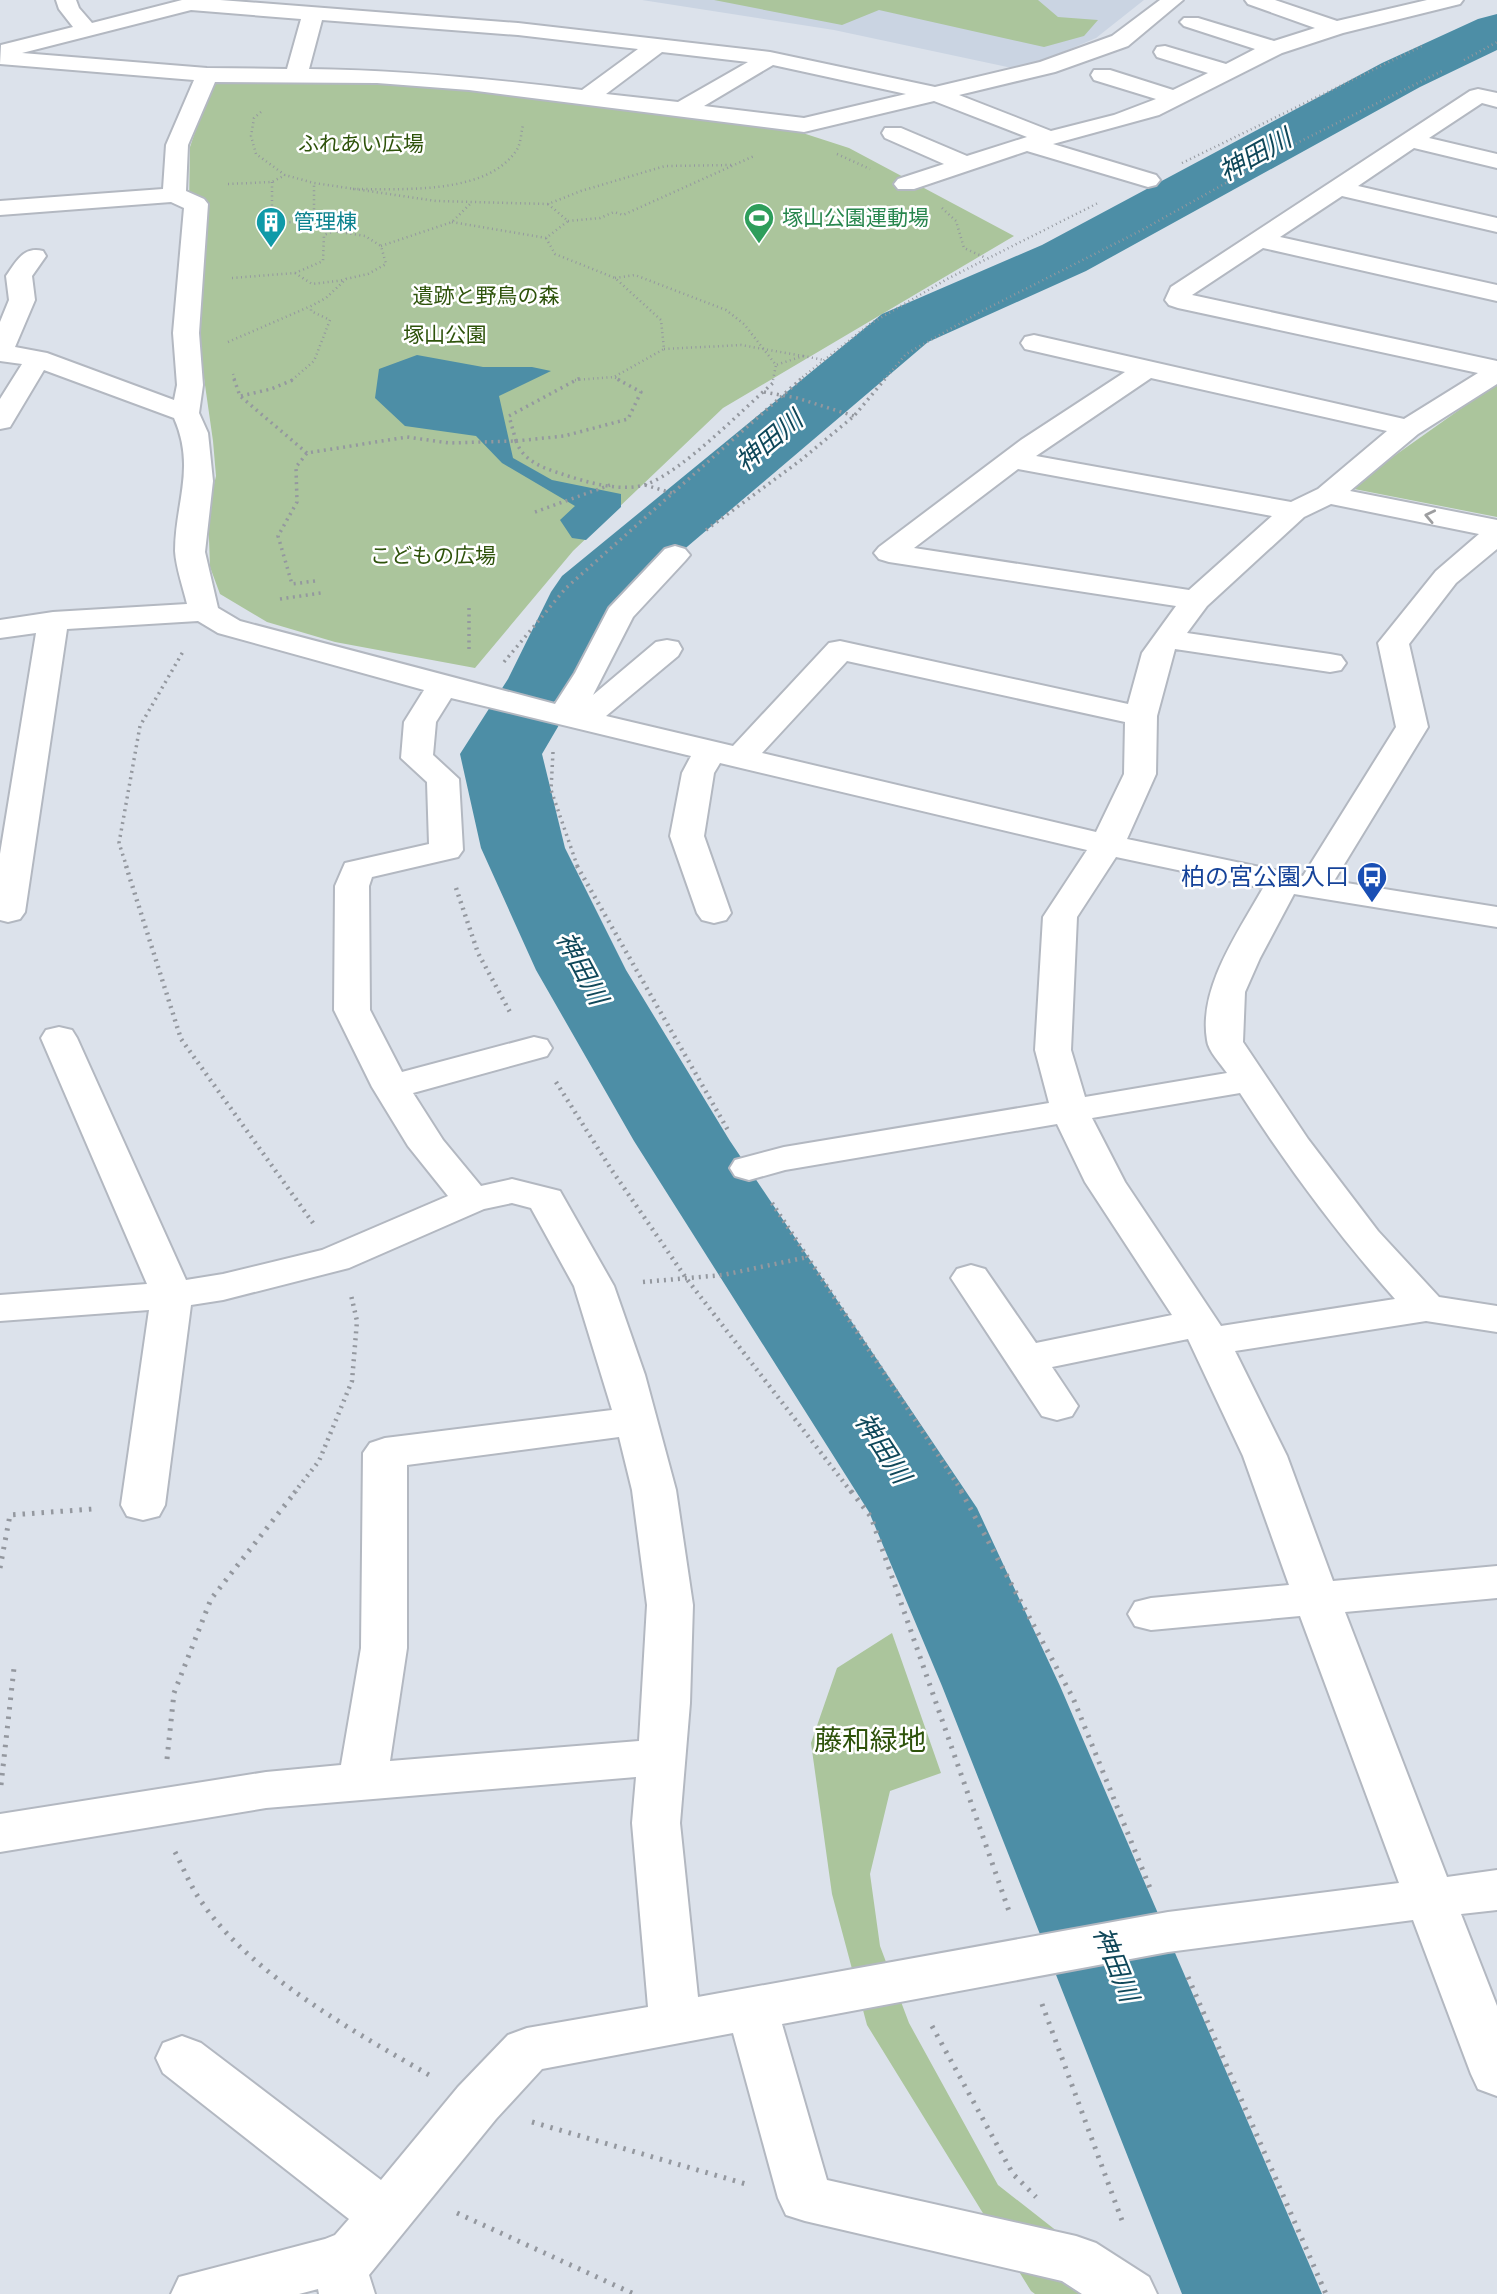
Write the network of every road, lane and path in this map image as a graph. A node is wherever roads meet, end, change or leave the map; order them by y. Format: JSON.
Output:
{"nodes":[{"id":1,"x":66,"y":0,"type":"edge"},
{"id":2,"x":1173,"y":0,"type":"edge"},
{"id":3,"x":1255,"y":0,"type":"edge"},
{"id":4,"x":1387,"y":0,"type":"edge"},
{"id":5,"x":1453,"y":0,"type":"edge"},
{"id":6,"x":199,"y":2,"type":"edge"},
{"id":7,"x":477,"y":6,"type":"dead end"},
{"id":8,"x":164,"y":10,"type":"junction"},
{"id":9,"x":1417,"y":10,"type":"junction"},
{"id":10,"x":313,"y":15,"type":"junction"},
{"id":11,"x":596,"y":15,"type":"dead end"},
{"id":12,"x":1191,"y":22,"type":"dead end"},
{"id":13,"x":450,"y":25,"type":"junction"},
{"id":14,"x":1336,"y":28,"type":"junction"},
{"id":15,"x":86,"y":29,"type":"junction"},
{"id":16,"x":744,"y":33,"type":"dead end"},
{"id":17,"x":570,"y":34,"type":"junction"},
{"id":18,"x":1497,"y":42,"type":"edge"},
{"id":19,"x":658,"y":45,"type":"junction"},
{"id":20,"x":1274,"y":48,"type":"junction"},
{"id":21,"x":720,"y":52,"type":"junction"},
{"id":22,"x":1165,"y":52,"type":"dead end"},
{"id":23,"x":0,"y":55,"type":"edge"},
{"id":24,"x":769,"y":58,"type":"junction"},
{"id":25,"x":135,"y":70,"type":"junction"},
{"id":26,"x":1229,"y":72,"type":"junction"},
{"id":27,"x":207,"y":75,"type":"junction"},
{"id":28,"x":296,"y":75,"type":"junction"},
{"id":29,"x":1102,"y":75,"type":"dead end"},
{"id":30,"x":377,"y":76,"type":"junction"},
{"id":31,"x":937,"y":94,"type":"junction"},
{"id":32,"x":586,"y":98,"type":"junction"},
{"id":33,"x":1175,"y":98,"type":"junction"},
{"id":34,"x":1497,"y":100,"type":"edge"},
{"id":35,"x":269,"y":108,"type":"dead end"},
{"id":36,"x":684,"y":108,"type":"junction"},
{"id":37,"x":513,"y":122,"type":"dead end"},
{"id":38,"x":893,"y":133,"type":"dead end"},
{"id":39,"x":1049,"y":138,"type":"junction"},
{"id":40,"x":1408,"y":140,"type":"junction"},
{"id":41,"x":1027,"y":145,"type":"junction"},
{"id":42,"x":1497,"y":160,"type":"edge"},
{"id":43,"x":965,"y":164,"type":"junction"},
{"id":44,"x":1147,"y":180,"type":"dead end"},
{"id":45,"x":272,"y":182,"type":"dead end"},
{"id":46,"x":314,"y":183,"type":"junction"},
{"id":47,"x":906,"y":184,"type":"dead end"},
{"id":48,"x":353,"y":188,"type":"junction"},
{"id":49,"x":1337,"y":188,"type":"junction"},
{"id":50,"x":174,"y":195,"type":"junction"},
{"id":51,"x":471,"y":203,"type":"junction"},
{"id":52,"x":548,"y":204,"type":"junction"},
{"id":53,"x":0,"y":208,"type":"edge"},
{"id":54,"x":314,"y":220,"type":"junction"},
{"id":55,"x":568,"y":221,"type":"junction"},
{"id":56,"x":452,"y":222,"type":"junction"},
{"id":57,"x":1497,"y":225,"type":"edge"},
{"id":58,"x":334,"y":231,"type":"junction"},
{"id":59,"x":546,"y":238,"type":"junction"},
{"id":60,"x":1260,"y":240,"type":"junction"},
{"id":61,"x":381,"y":246,"type":"junction"},
{"id":62,"x":964,"y":248,"type":"dead end"},
{"id":63,"x":987,"y":258,"type":"dead end"},
{"id":64,"x":18,"y":269,"type":"edge"},
{"id":65,"x":295,"y":273,"type":"junction"},
{"id":66,"x":224,"y":278,"type":"dead end"},
{"id":67,"x":615,"y":278,"type":"junction"},
{"id":68,"x":346,"y":279,"type":"junction"},
{"id":69,"x":1497,"y":293,"type":"edge"},
{"id":70,"x":311,"y":306,"type":"junction"},
{"id":71,"x":224,"y":343,"type":"dead end"},
{"id":72,"x":1034,"y":343,"type":"dead end"},
{"id":73,"x":762,"y":347,"type":"junction"},
{"id":74,"x":664,"y":349,"type":"junction"},
{"id":75,"x":0,"y":353,"type":"edge"},
{"id":76,"x":803,"y":356,"type":"junction"},
{"id":77,"x":38,"y":359,"type":"junction"},
{"id":78,"x":824,"y":360,"type":"dead end"},
{"id":79,"x":776,"y":365,"type":"junction"},
{"id":80,"x":1145,"y":370,"type":"junction"},
{"id":81,"x":1497,"y":370,"type":"edge"},
{"id":82,"x":614,"y":377,"type":"junction"},
{"id":83,"x":763,"y":391,"type":"junction"},
{"id":84,"x":781,"y":395,"type":"junction"},
{"id":85,"x":185,"y":413,"type":"junction"},
{"id":86,"x":854,"y":416,"type":"junction"},
{"id":87,"x":0,"y":421,"type":"edge"},
{"id":88,"x":1408,"y":428,"type":"junction"},
{"id":89,"x":517,"y":441,"type":"junction"},
{"id":90,"x":307,"y":453,"type":"junction"},
{"id":91,"x":1014,"y":460,"type":"junction"},
{"id":92,"x":611,"y":484,"type":"junction"},
{"id":93,"x":645,"y":485,"type":"junction"},
{"id":94,"x":672,"y":492,"type":"junction"},
{"id":95,"x":1328,"y":495,"type":"junction"},
{"id":96,"x":1294,"y":511,"type":"junction"},
{"id":97,"x":535,"y":512,"type":"dead end"},
{"id":98,"x":1497,"y":532,"type":"edge"},
{"id":99,"x":675,"y":555,"type":"joint"},
{"id":100,"x":315,"y":581,"type":"dead end"},
{"id":101,"x":1196,"y":600,"type":"junction"},
{"id":102,"x":204,"y":612,"type":"junction"},
{"id":103,"x":53,"y":621,"type":"junction"},
{"id":104,"x":0,"y":629,"type":"edge"},
{"id":105,"x":1167,"y":639,"type":"junction"},
{"id":106,"x":667,"y":649,"type":"dead end"},
{"id":107,"x":1331,"y":663,"type":"dead end"},
{"id":108,"x":471,"y":693,"type":"junction"},
{"id":109,"x":566,"y":716,"type":"junction"},
{"id":110,"x":1140,"y":716,"type":"junction"},
{"id":111,"x":725,"y":754,"type":"junction"},
{"id":112,"x":1107,"y":845,"type":"junction"},
{"id":113,"x":446,"y":850,"type":"junction"},
{"id":114,"x":1299,"y":885,"type":"junction"},
{"id":115,"x":8,"y":912,"type":"dead end"},
{"id":116,"x":714,"y":913,"type":"dead end"},
{"id":117,"x":1497,"y":917,"type":"edge"},
{"id":118,"x":60,"y":1038,"type":"dead end"},
{"id":119,"x":534,"y":1048,"type":"junction"},
{"id":120,"x":1252,"y":1080,"type":"junction"},
{"id":121,"x":391,"y":1087,"type":"junction"},
{"id":122,"x":1070,"y":1111,"type":"junction"},
{"id":123,"x":749,"y":1168,"type":"junction"},
{"id":124,"x":472,"y":1199,"type":"junction"},
{"id":125,"x":808,"y":1257,"type":"junction"},
{"id":126,"x":335,"y":1259,"type":"junction"},
{"id":127,"x":687,"y":1278,"type":"junction"},
{"id":128,"x":971,"y":1278,"type":"dead end"},
{"id":129,"x":594,"y":1286,"type":"junction"},
{"id":130,"x":173,"y":1295,"type":"junction"},
{"id":131,"x":0,"y":1308,"type":"edge"},
{"id":132,"x":1426,"y":1308,"type":"junction"},
{"id":133,"x":1497,"y":1319,"type":"edge"},
{"id":134,"x":1204,"y":1332,"type":"junction"},
{"id":135,"x":1025,"y":1359,"type":"junction"},
{"id":136,"x":1057,"y":1406,"type":"dead end"},
{"id":137,"x":635,"y":1421,"type":"junction"},
{"id":138,"x":143,"y":1505,"type":"joint"},
{"id":139,"x":0,"y":1568,"type":"edge"},
{"id":140,"x":1497,"y":1582,"type":"edge"},
{"id":141,"x":1318,"y":1600,"type":"junction"},
{"id":142,"x":1151,"y":1614,"type":"dead end"},
{"id":143,"x":14,"y":1668,"type":"dead end"},
{"id":144,"x":661,"y":1757,"type":"junction"},
{"id":145,"x":363,"y":1780,"type":"junction"},
{"id":146,"x":0,"y":1794,"type":"edge"},
{"id":147,"x":162,"y":1808,"type":"junction"},
{"id":148,"x":0,"y":1833,"type":"edge"},
{"id":149,"x":1497,"y":1891,"type":"edge"},
{"id":150,"x":1431,"y":1898,"type":"junction"},
{"id":151,"x":1159,"y":1934,"type":"junction"},
{"id":152,"x":1037,"y":1955,"type":"junction"},
{"id":153,"x":907,"y":1979,"type":"junction"},
{"id":154,"x":752,"y":2008,"type":"junction"},
{"id":155,"x":674,"y":2023,"type":"junction"},
{"id":156,"x":182,"y":2058,"type":"dead end"},
{"id":157,"x":1497,"y":2074,"type":"edge"},
{"id":158,"x":477,"y":2103,"type":"junction"},
{"id":159,"x":804,"y":2198,"type":"junction"},
{"id":160,"x":1041,"y":2202,"type":"dead end"},
{"id":161,"x":396,"y":2203,"type":"junction"},
{"id":162,"x":1125,"y":2229,"type":"dead end"},
{"id":163,"x":342,"y":2277,"type":"edge"},
{"id":164,"x":199,"y":2294,"type":"edge"},
{"id":165,"x":634,"y":2294,"type":"edge"},
{"id":166,"x":1129,"y":2294,"type":"edge"},
{"id":167,"x":1326,"y":2294,"type":"edge"}],
"edges":[{"from":1,"to":15,"type":"street"},
{"from":2,"to":31,"type":"street"},
{"from":3,"to":14,"type":"street"},
{"from":4,"to":9,"type":"street"},
{"from":5,"to":9,"type":"street"},
{"from":6,"to":8,"type":"street"},
{"from":6,"to":10,"type":"street"},
{"from":7,"to":13,"type":"street"},
{"from":8,"to":15,"type":"street"},
{"from":8,"to":25,"type":"street"},
{"from":9,"to":14,"type":"street"},
{"from":10,"to":13,"type":"street"},
{"from":10,"to":28,"type":"street"},
{"from":11,"to":17,"type":"street"},
{"from":12,"to":20,"type":"street"},
{"from":13,"to":17,"type":"street"},
{"from":13,"to":30,"type":"street"},
{"from":14,"to":20,"type":"street"},
{"from":15,"to":23,"type":"street"},
{"from":16,"to":21,"type":"street"},
{"from":17,"to":19,"type":"street"},
{"from":18,"to":86,"type":"path"},
{"from":19,"to":21,"type":"street"},
{"from":19,"to":32,"type":"street"},
{"from":20,"to":26,"type":"street"},
{"from":21,"to":24,"type":"street"},
{"from":22,"to":26,"type":"street"},
{"from":23,"to":25,"type":"street"},
{"from":24,"to":31,"type":"street"},
{"from":24,"to":36,"type":"street"},
{"from":25,"to":27,"type":"street"},
{"from":26,"to":33,"type":"street"},
{"from":27,"to":28,"type":"street"},
{"from":27,"to":50,"type":"street"},
{"from":28,"to":30,"type":"street"},
{"from":29,"to":33,"type":"street"},
{"from":30,"to":32,"type":"street"},
{"from":31,"to":36,"type":"street"},
{"from":31,"to":39,"type":"street"},
{"from":32,"to":36,"type":"street"},
{"from":33,"to":39,"type":"street"},
{"from":34,"to":40,"type":"street"},
{"from":35,"to":46,"type":"path"},
{"from":37,"to":48,"type":"path"},
{"from":38,"to":43,"type":"street"},
{"from":39,"to":41,"type":"street"},
{"from":40,"to":42,"type":"street"},
{"from":40,"to":49,"type":"street"},
{"from":41,"to":43,"type":"street"},
{"from":41,"to":44,"type":"street"},
{"from":43,"to":47,"type":"street"},
{"from":45,"to":54,"type":"path"},
{"from":46,"to":48,"type":"path"},
{"from":46,"to":54,"type":"path"},
{"from":48,"to":51,"type":"path"},
{"from":49,"to":57,"type":"street"},
{"from":49,"to":60,"type":"street"},
{"from":50,"to":53,"type":"street"},
{"from":50,"to":85,"type":"street"},
{"from":51,"to":52,"type":"path"},
{"from":51,"to":56,"type":"path"},
{"from":52,"to":55,"type":"path"},
{"from":52,"to":55,"type":"path"},
{"from":54,"to":58,"type":"path"},
{"from":55,"to":59,"type":"path"},
{"from":56,"to":59,"type":"path"},
{"from":56,"to":61,"type":"path"},
{"from":58,"to":61,"type":"path"},
{"from":58,"to":65,"type":"path"},
{"from":59,"to":67,"type":"path"},
{"from":60,"to":69,"type":"street"},
{"from":60,"to":81,"type":"street"},
{"from":61,"to":68,"type":"path"},
{"from":62,"to":63,"type":"path"},
{"from":64,"to":75,"type":"street"},
{"from":65,"to":66,"type":"path"},
{"from":65,"to":68,"type":"path"},
{"from":67,"to":73,"type":"path"},
{"from":67,"to":74,"type":"path"},
{"from":68,"to":70,"type":"path"},
{"from":70,"to":71,"type":"path"},
{"from":70,"to":90,"type":"path"},
{"from":72,"to":80,"type":"street"},
{"from":73,"to":74,"type":"path"},
{"from":73,"to":76,"type":"path"},
{"from":73,"to":79,"type":"path"},
{"from":74,"to":82,"type":"path"},
{"from":75,"to":77,"type":"street"},
{"from":76,"to":78,"type":"path"},
{"from":76,"to":79,"type":"path"},
{"from":77,"to":85,"type":"street"},
{"from":77,"to":87,"type":"street"},
{"from":79,"to":83,"type":"path"},
{"from":80,"to":88,"type":"street"},
{"from":80,"to":91,"type":"street"},
{"from":81,"to":88,"type":"street"},
{"from":82,"to":89,"type":"path"},
{"from":82,"to":89,"type":"path"},
{"from":83,"to":84,"type":"path"},
{"from":83,"to":93,"type":"path"},
{"from":84,"to":86,"type":"path"},
{"from":84,"to":94,"type":"path"},
{"from":85,"to":102,"type":"street"},
{"from":86,"to":99,"type":"path"},
{"from":88,"to":95,"type":"street"},
{"from":89,"to":90,"type":"path"},
{"from":89,"to":92,"type":"path"},
{"from":90,"to":100,"type":"path"},
{"from":91,"to":96,"type":"street"},
{"from":91,"to":101,"type":"street"},
{"from":92,"to":93,"type":"path"},
{"from":92,"to":97,"type":"path"},
{"from":93,"to":94,"type":"path"},
{"from":94,"to":108,"type":"path"},
{"from":95,"to":96,"type":"street"},
{"from":98,"to":95,"type":"street","one_way":true},
{"from":96,"to":101,"type":"street"},
{"from":98,"to":114,"type":"street"},
{"from":99,"to":109,"type":"street"},
{"from":101,"to":105,"type":"street"},
{"from":102,"to":103,"type":"street"},
{"from":102,"to":108,"type":"street"},
{"from":102,"to":126,"type":"path"},
{"from":103,"to":104,"type":"street"},
{"from":103,"to":115,"type":"street"},
{"from":105,"to":107,"type":"street"},
{"from":105,"to":110,"type":"street"},
{"from":106,"to":109,"type":"street"},
{"from":108,"to":109,"type":"street"},
{"from":108,"to":113,"type":"street"},
{"from":109,"to":111,"type":"street"},
{"from":109,"to":123,"type":"path"},
{"from":110,"to":111,"type":"street"},
{"from":110,"to":112,"type":"street"},
{"from":111,"to":112,"type":"street"},
{"from":111,"to":116,"type":"street"},
{"from":112,"to":114,"type":"street"},
{"from":112,"to":122,"type":"street"},
{"from":113,"to":119,"type":"path"},
{"from":113,"to":121,"type":"street"},
{"from":114,"to":117,"type":"street"},
{"from":114,"to":120,"type":"street"},
{"from":118,"to":130,"type":"street"},
{"from":119,"to":121,"type":"street"},
{"from":119,"to":127,"type":"path"},
{"from":120,"to":122,"type":"street"},
{"from":120,"to":132,"type":"street"},
{"from":121,"to":124,"type":"street"},
{"from":122,"to":123,"type":"street"},
{"from":122,"to":134,"type":"street"},
{"from":123,"to":125,"type":"path"},
{"from":124,"to":126,"type":"street"},
{"from":124,"to":129,"type":"street"},
{"from":125,"to":127,"type":"path"},
{"from":125,"to":151,"type":"path"},
{"from":126,"to":130,"type":"street"},
{"from":126,"to":147,"type":"path"},
{"from":127,"to":129,"type":"path"},
{"from":127,"to":152,"type":"path"},
{"from":128,"to":135,"type":"street"},
{"from":129,"to":137,"type":"street"},
{"from":130,"to":131,"type":"street"},
{"from":130,"to":138,"type":"street"},
{"from":132,"to":133,"type":"street"},
{"from":132,"to":134,"type":"street"},
{"from":134,"to":135,"type":"street"},
{"from":134,"to":141,"type":"street"},
{"from":135,"to":136,"type":"street"},
{"from":137,"to":144,"type":"street"},
{"from":137,"to":145,"type":"street"},
{"from":138,"to":139,"type":"path"},
{"from":140,"to":141,"type":"street"},
{"from":141,"to":142,"type":"street"},
{"from":141,"to":150,"type":"street"},
{"from":143,"to":146,"type":"path"},
{"from":144,"to":145,"type":"street"},
{"from":144,"to":155,"type":"street"},
{"from":145,"to":147,"type":"street"},
{"from":147,"to":148,"type":"street"},
{"from":147,"to":158,"type":"path"},
{"from":149,"to":150,"type":"street"},
{"from":150,"to":151,"type":"street"},
{"from":150,"to":157,"type":"street"},
{"from":151,"to":152,"type":"street"},
{"from":151,"to":167,"type":"path"},
{"from":152,"to":153,"type":"street"},
{"from":152,"to":162,"type":"path"},
{"from":153,"to":154,"type":"street"},
{"from":153,"to":160,"type":"path"},
{"from":154,"to":155,"type":"street"},
{"from":154,"to":159,"type":"street"},
{"from":155,"to":158,"type":"street"},
{"from":156,"to":161,"type":"street"},
{"from":158,"to":159,"type":"path"},
{"from":158,"to":161,"type":"street"},
{"from":159,"to":166,"type":"street"},
{"from":161,"to":163,"type":"street"},
{"from":161,"to":165,"type":"path"},
{"from":163,"to":164,"type":"street"}]}
